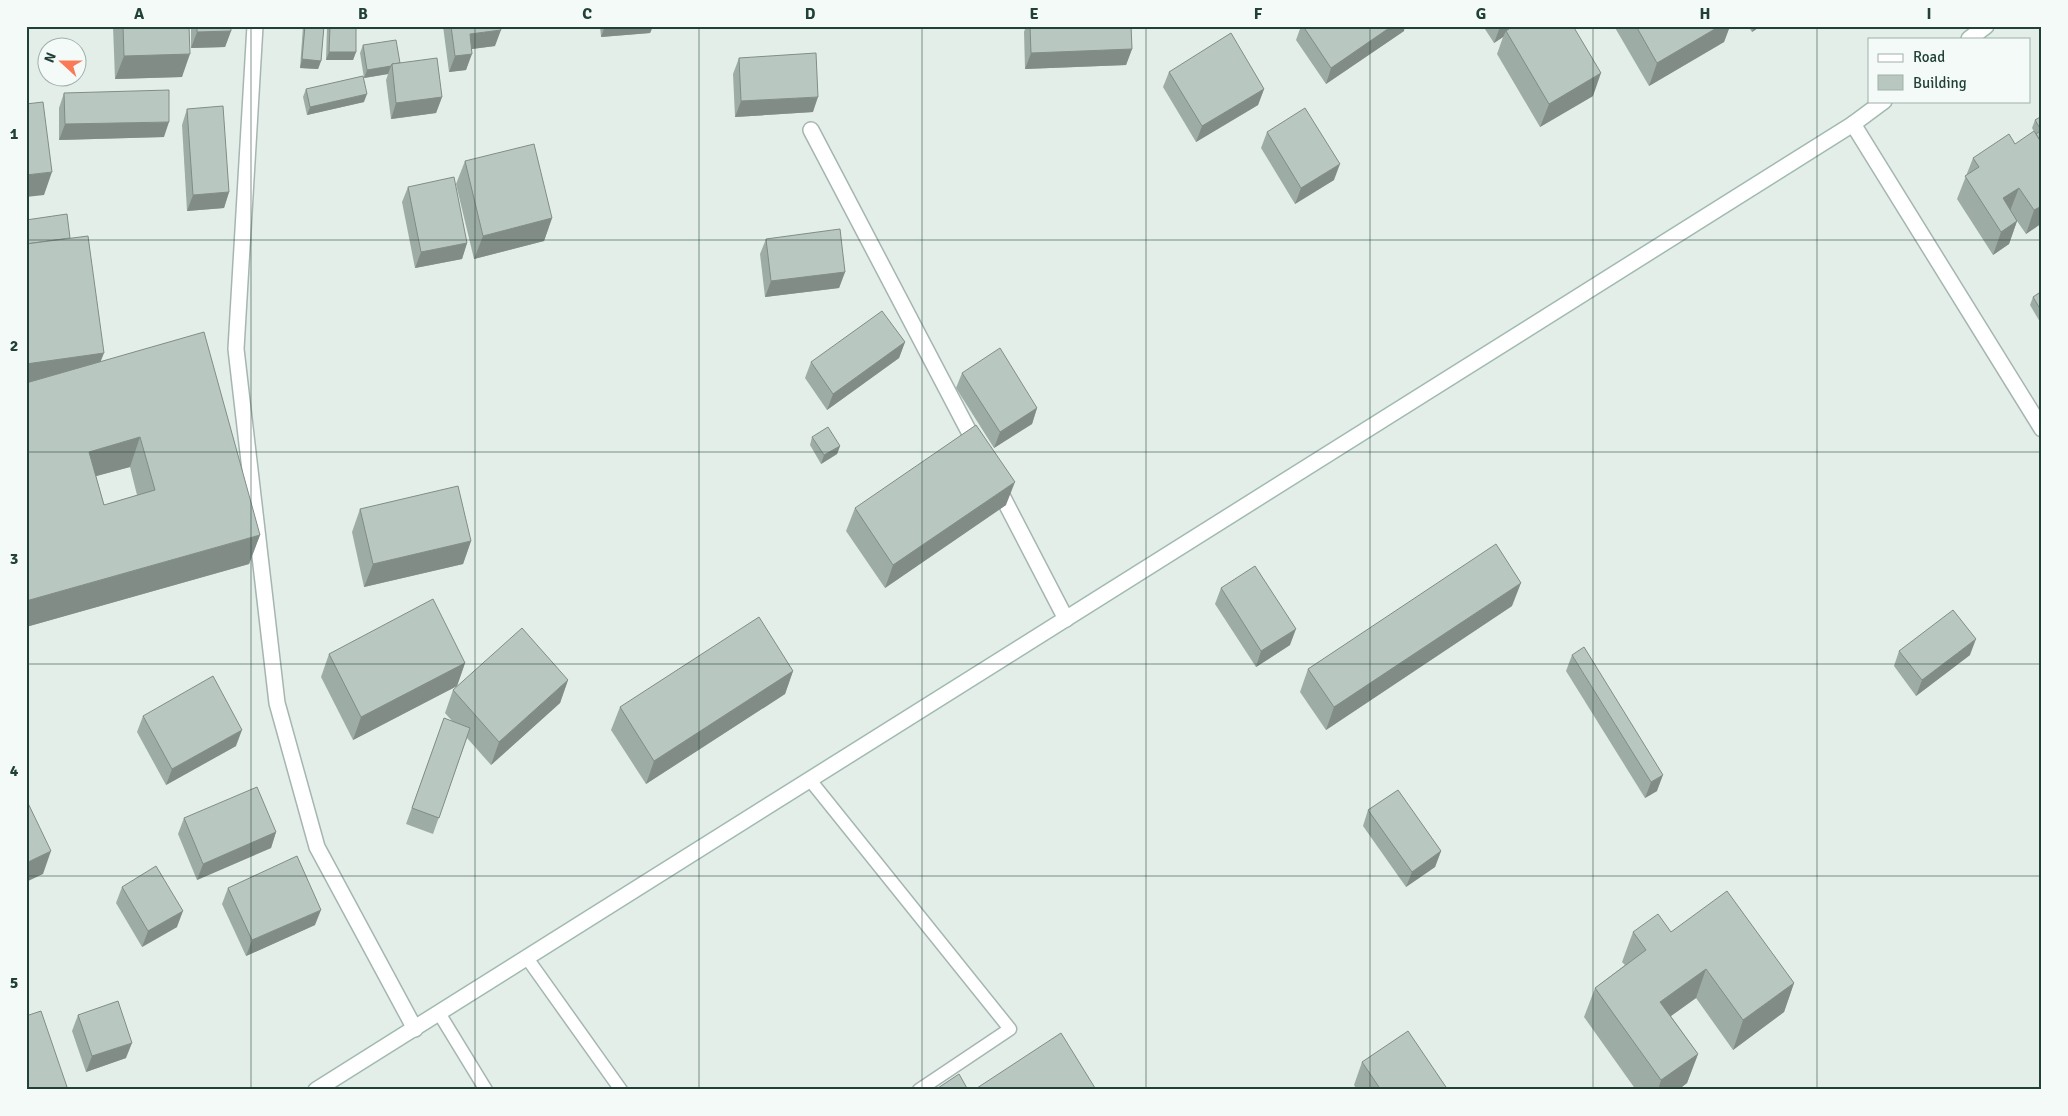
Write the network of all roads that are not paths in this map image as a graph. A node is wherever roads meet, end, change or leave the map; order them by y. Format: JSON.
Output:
{"nodes":[{"id":1,"x":255,"y":26,"type":"edge"},
{"id":2,"x":1986,"y":26,"type":"edge"},
{"id":3,"x":1970,"y":38,"type":"edge"},
{"id":4,"x":1883,"y":102,"type":"edge"},
{"id":5,"x":1853,"y":124,"type":"junction"},
{"id":6,"x":811,"y":130,"type":"dead end"},
{"id":7,"x":2042,"y":429,"type":"edge"},
{"id":8,"x":984,"y":462,"type":"edge"},
{"id":9,"x":993,"y":479,"type":"edge"},
{"id":10,"x":1066,"y":619,"type":"junction"},
{"id":11,"x":810,"y":780,"type":"junction"},
{"id":12,"x":527,"y":958,"type":"junction"},
{"id":13,"x":439,"y":1013,"type":"junction"},
{"id":14,"x":415,"y":1028,"type":"junction"},
{"id":15,"x":316,"y":1090,"type":"edge"},
{"id":16,"x":486,"y":1090,"type":"edge"},
{"id":17,"x":621,"y":1090,"type":"edge"},
{"id":18,"x":919,"y":1090,"type":"edge"}],
"edges":[{"from":1,"to":14,"type":"street"},
{"from":2,"to":3,"type":"street"},
{"from":4,"to":5,"type":"street"},
{"from":5,"to":7,"type":"street"},
{"from":5,"to":10,"type":"street"},
{"from":6,"to":8,"type":"street"},
{"from":9,"to":10,"type":"street"},
{"from":10,"to":11,"type":"street"},
{"from":11,"to":12,"type":"street"},
{"from":11,"to":18,"type":"lane"},
{"from":12,"to":13,"type":"street"},
{"from":12,"to":17,"type":"lane"},
{"from":13,"to":14,"type":"street"},
{"from":13,"to":16,"type":"lane"},
{"from":14,"to":15,"type":"street"}]}
